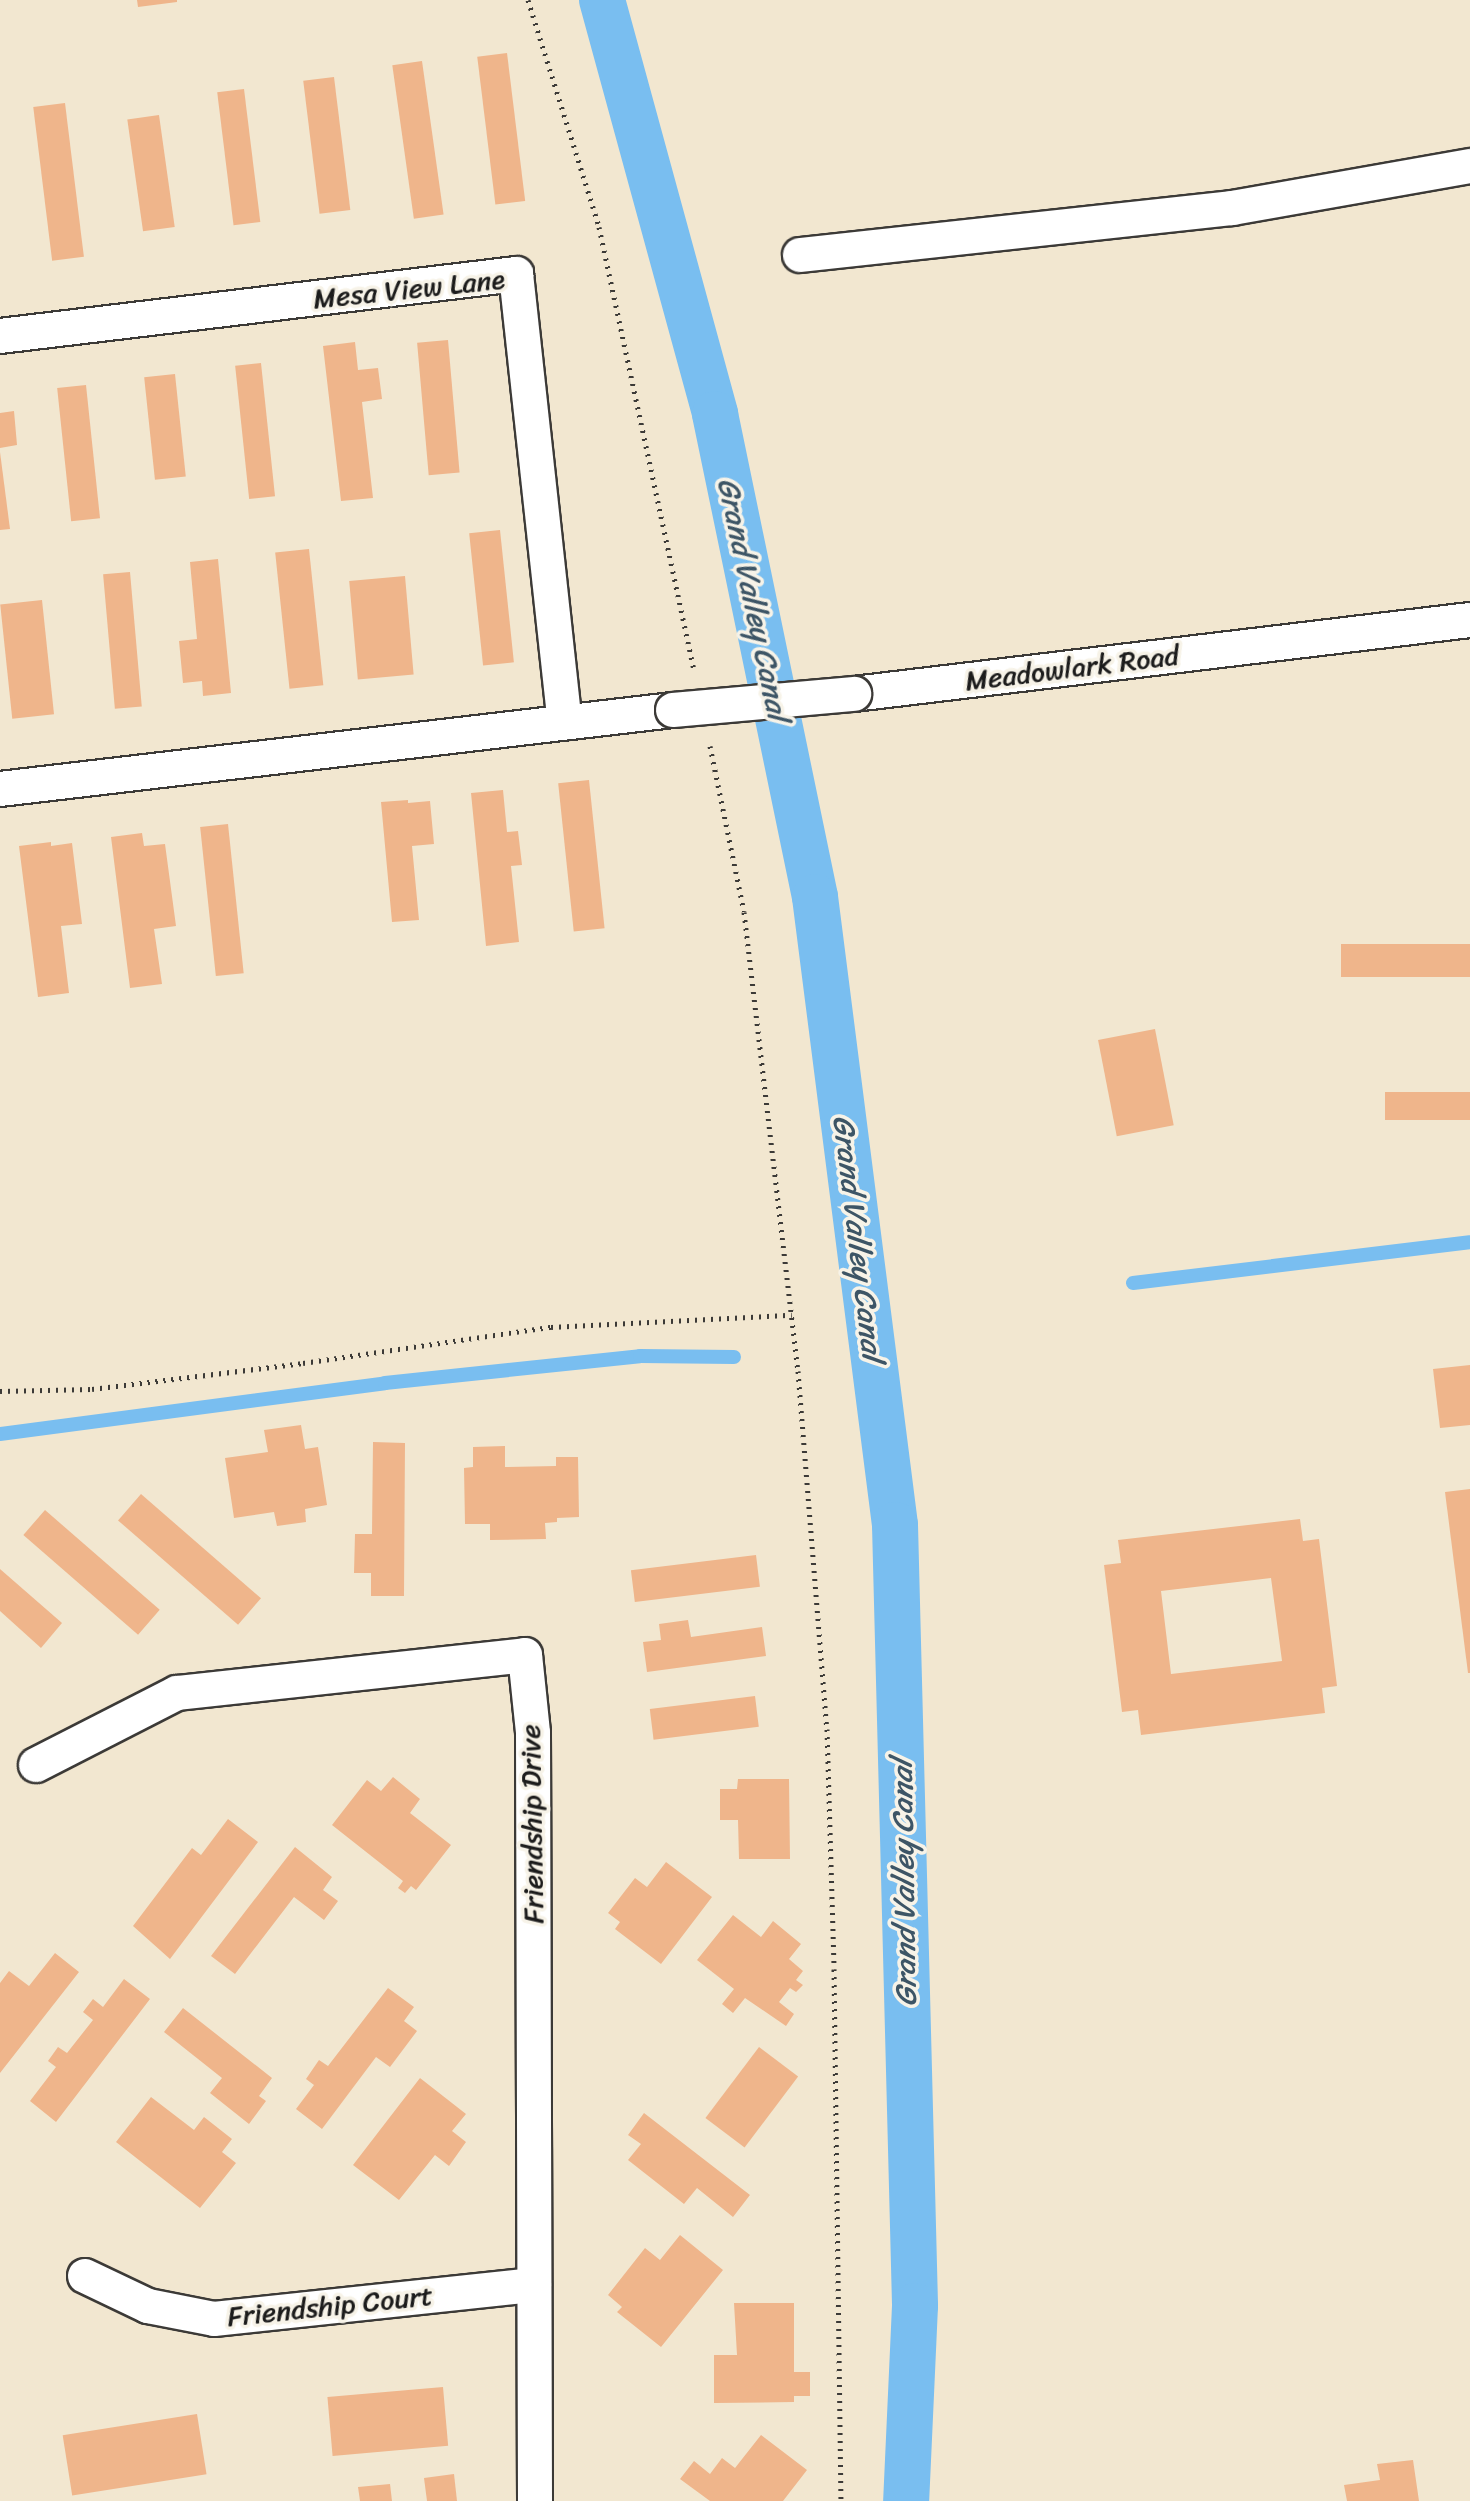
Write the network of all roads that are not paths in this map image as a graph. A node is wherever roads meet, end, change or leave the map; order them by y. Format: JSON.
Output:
{"nodes":[{"id":1,"x":1470,"y":166,"type":"edge"},
{"id":2,"x":800,"y":255,"type":"dead end"},
{"id":3,"x":0,"y":336,"type":"edge"},
{"id":4,"x":1470,"y":620,"type":"edge"},
{"id":5,"x":565,"y":722,"type":"junction"},
{"id":6,"x":0,"y":789,"type":"edge"},
{"id":7,"x":36,"y":1765,"type":"dead end"},
{"id":8,"x":85,"y":2276,"type":"dead end"},
{"id":9,"x":534,"y":2285,"type":"junction"},
{"id":10,"x":535,"y":2501,"type":"edge"}],
"edges":[{"from":1,"to":2,"type":"street"},
{"from":3,"to":5,"type":"street","name":"Mesa View Lane"},
{"from":4,"to":5,"type":"street","name":"Meadowlark Road","bridge":true},
{"from":5,"to":6,"type":"street"},
{"from":7,"to":9,"type":"street","name":"Friendship Drive"},
{"from":8,"to":9,"type":"street","name":"Friendship Court"},
{"from":9,"to":10,"type":"street","name":"Friendship Drive"}]}
